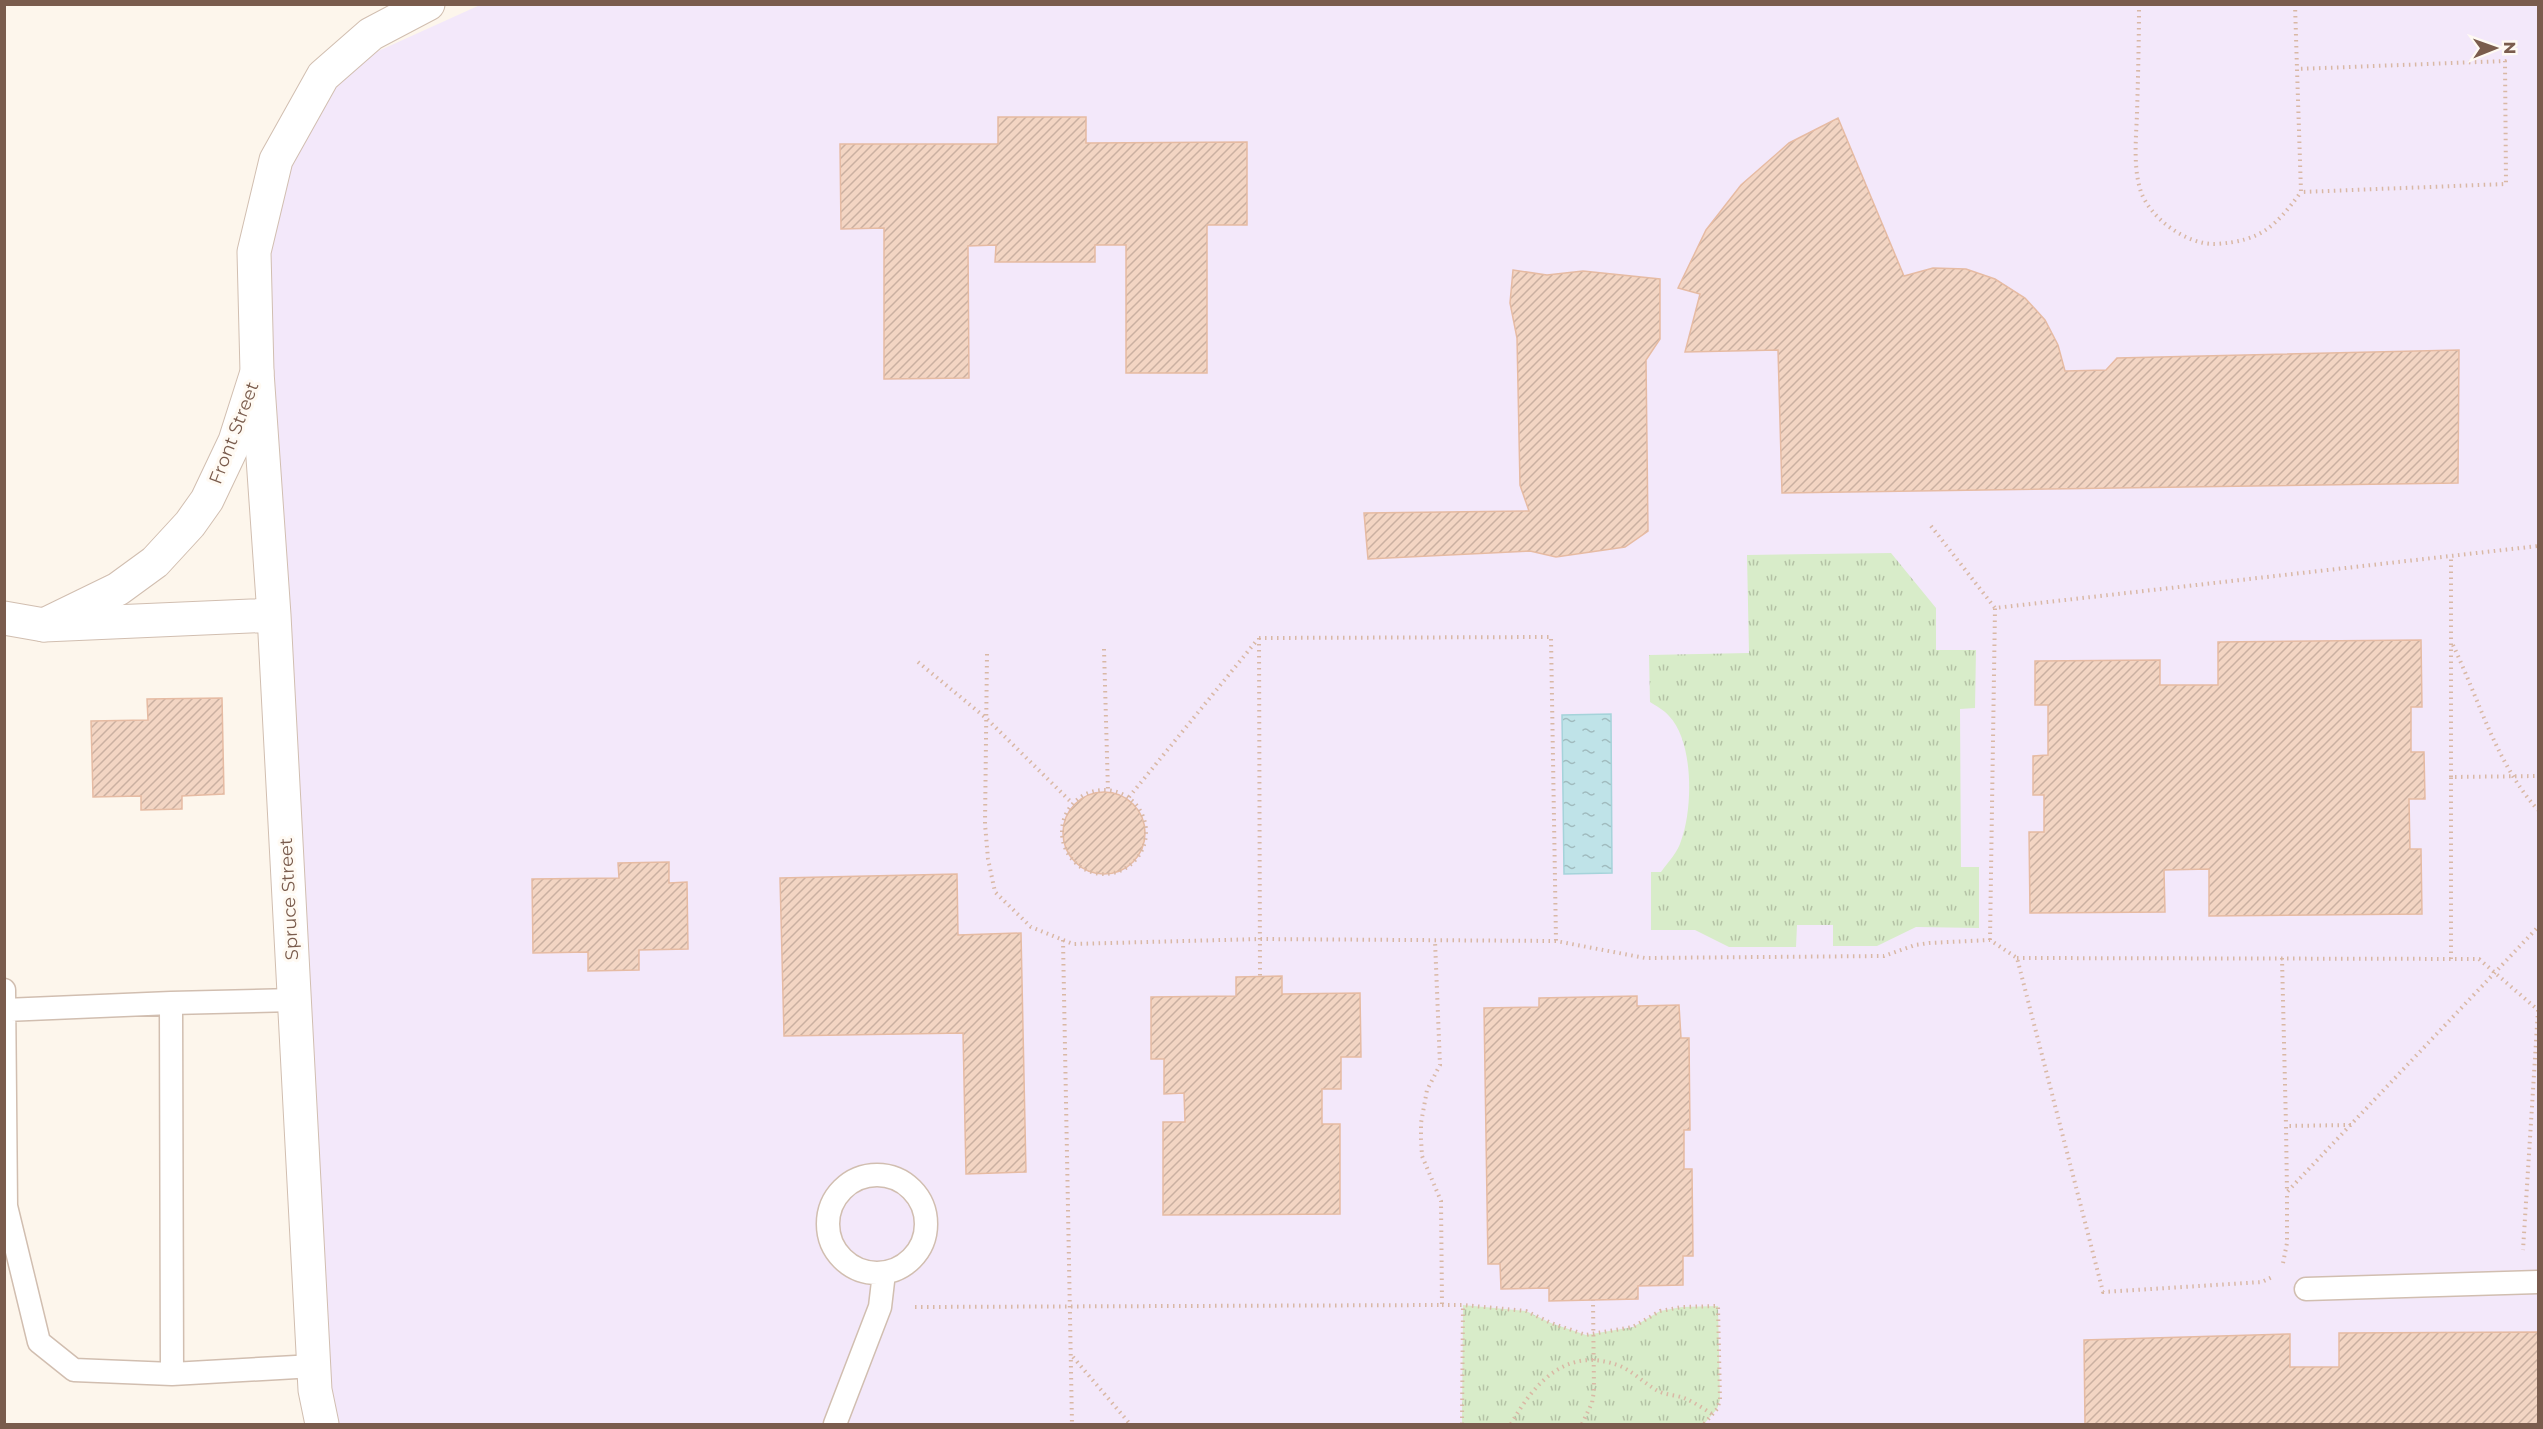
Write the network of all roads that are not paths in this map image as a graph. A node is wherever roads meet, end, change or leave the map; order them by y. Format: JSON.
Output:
{"nodes":[{"id":1,"x":428,"y":4,"type":"edge"},
{"id":2,"x":257,"y":372,"type":"junction"},
{"id":3,"x":274,"y":615,"type":"junction"},
{"id":4,"x":4,"y":618,"type":"edge"},
{"id":5,"x":44,"y":625,"type":"junction"},
{"id":6,"x":4,"y":990,"type":"edge"},
{"id":7,"x":294,"y":1000,"type":"junction"},
{"id":8,"x":171,"y":1003,"type":"junction"},
{"id":9,"x":5,"y":1010,"type":"edge"},
{"id":10,"x":884,"y":1273,"type":"junction"},
{"id":11,"x":2530,"y":1283,"type":"edge"},
{"id":12,"x":2306,"y":1289,"type":"dead end"},
{"id":13,"x":314,"y":1366,"type":"junction"},
{"id":14,"x":172,"y":1374,"type":"junction"},
{"id":15,"x":322,"y":1425,"type":"edge"},
{"id":16,"x":835,"y":1425,"type":"edge"}],
"edges":[{"from":1,"to":2,"type":"street","name":"Spruce Street"},
{"from":2,"to":3,"type":"street","name":"Spruce Street"},
{"from":2,"to":5,"type":"street","name":"Front Street"},
{"from":3,"to":5,"type":"street"},
{"from":3,"to":7,"type":"street","name":"Spruce Street"},
{"from":4,"to":5,"type":"street"},
{"from":6,"to":9,"type":"lane"},
{"from":7,"to":8,"type":"lane"},
{"from":7,"to":13,"type":"street","name":"Spruce Street"},
{"from":8,"to":9,"type":"lane"},
{"from":8,"to":14,"type":"lane"},
{"from":9,"to":14,"type":"lane"},
{"from":10,"to":10,"type":"lane"},
{"from":10,"to":16,"type":"lane"},
{"from":11,"to":12,"type":"lane"},
{"from":13,"to":14,"type":"lane"},
{"from":13,"to":15,"type":"street","name":"Spruce Street"}]}
